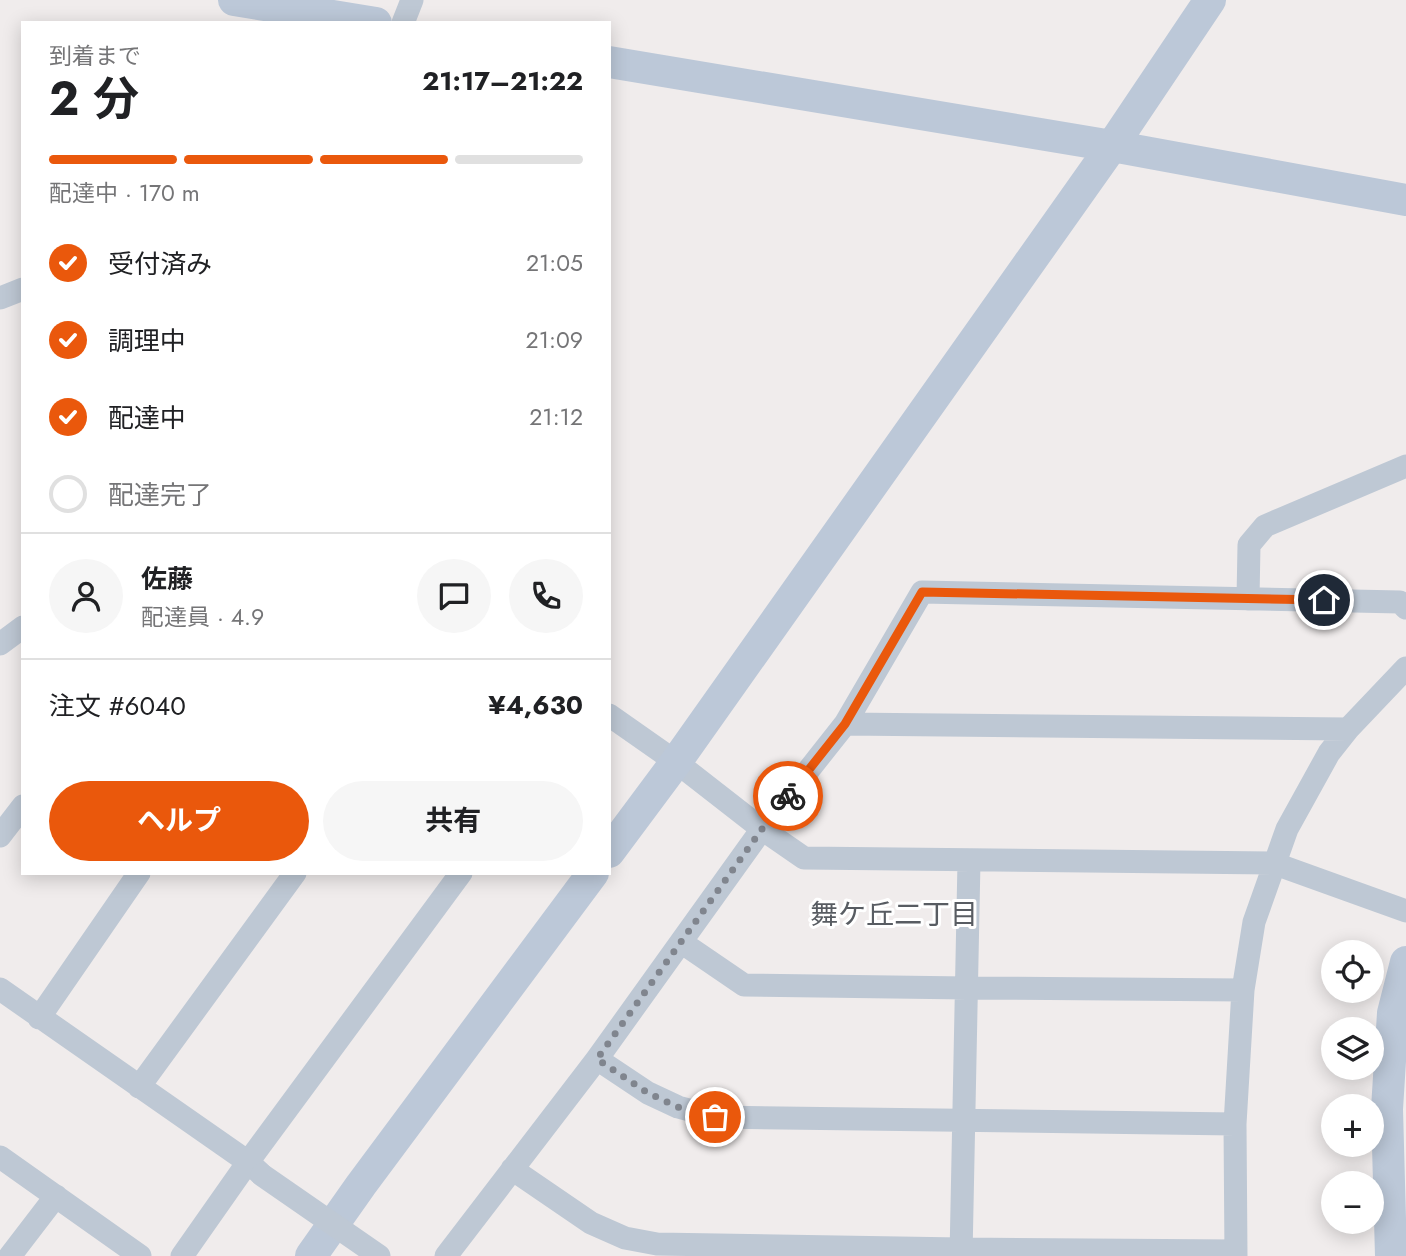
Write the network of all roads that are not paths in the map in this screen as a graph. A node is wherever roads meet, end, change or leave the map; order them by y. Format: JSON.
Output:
{"nodes":[{"id":1,"x":234,"y":0,"type":"edge"},
{"id":2,"x":412,"y":0,"type":"edge"},
{"id":3,"x":1210,"y":0,"type":"edge"},
{"id":4,"x":364,"y":21,"type":"edge"},
{"id":5,"x":404,"y":21,"type":"edge"},
{"id":6,"x":611,"y":62,"type":"edge"},
{"id":7,"x":1112,"y":146,"type":"junction"},
{"id":8,"x":1406,"y":200,"type":"edge"},
{"id":9,"x":21,"y":290,"type":"edge"},
{"id":10,"x":0,"y":298,"type":"edge"},
{"id":11,"x":1406,"y":466,"type":"edge"},
{"id":12,"x":1248,"y":599,"type":"junction"},
{"id":13,"x":1406,"y":608,"type":"edge"},
{"id":14,"x":21,"y":628,"type":"edge"},
{"id":15,"x":0,"y":644,"type":"edge"},
{"id":16,"x":1406,"y":668,"type":"edge"},
{"id":17,"x":611,"y":716,"type":"edge"},
{"id":18,"x":845,"y":724,"type":"junction"},
{"id":19,"x":1348,"y":729,"type":"junction"},
{"id":20,"x":676,"y":762,"type":"junction"},
{"id":21,"x":21,"y":808,"type":"edge"},
{"id":22,"x":762,"y":829,"type":"junction"},
{"id":23,"x":1,"y":832,"type":"edge"},
{"id":24,"x":611,"y":849,"type":"edge"},
{"id":25,"x":969,"y":861,"type":"junction"},
{"id":26,"x":1273,"y":863,"type":"junction"},
{"id":27,"x":138,"y":875,"type":"edge"},
{"id":28,"x":294,"y":875,"type":"edge"},
{"id":29,"x":460,"y":875,"type":"edge"},
{"id":30,"x":592,"y":875,"type":"edge"},
{"id":31,"x":1406,"y":911,"type":"edge"},
{"id":32,"x":681,"y":942,"type":"junction"},
{"id":33,"x":1406,"y":962,"type":"edge"},
{"id":34,"x":967,"y":988,"type":"junction"},
{"id":35,"x":0,"y":989,"type":"edge"},
{"id":36,"x":1242,"y":990,"type":"junction"},
{"id":37,"x":39,"y":1018,"type":"junction"},
{"id":38,"x":597,"y":1059,"type":"junction"},
{"id":39,"x":139,"y":1087,"type":"junction"},
{"id":40,"x":965,"y":1120,"type":"junction"},
{"id":41,"x":1235,"y":1124,"type":"junction"},
{"id":42,"x":0,"y":1157,"type":"edge"},
{"id":43,"x":255,"y":1169,"type":"junction"},
{"id":44,"x":512,"y":1169,"type":"junction"},
{"id":45,"x":56,"y":1196,"type":"junction"},
{"id":46,"x":961,"y":1252,"type":"edge"},
{"id":47,"x":1236,"y":1253,"type":"edge"},
{"id":48,"x":10,"y":1256,"type":"edge"},
{"id":49,"x":140,"y":1256,"type":"edge"},
{"id":50,"x":182,"y":1256,"type":"edge"},
{"id":51,"x":311,"y":1256,"type":"edge"},
{"id":52,"x":379,"y":1256,"type":"edge"},
{"id":53,"x":446,"y":1256,"type":"edge"},
{"id":54,"x":1391,"y":1256,"type":"edge"}],
"edges":[{"from":1,"to":4,"type":"street"},
{"from":2,"to":5,"type":"street"},
{"from":3,"to":7,"type":"street"},
{"from":6,"to":7,"type":"street"},
{"from":7,"to":8,"type":"street"},
{"from":7,"to":20,"type":"street"},
{"from":9,"to":10,"type":"street"},
{"from":11,"to":12,"type":"street"},
{"from":12,"to":13,"type":"street"},
{"from":12,"to":18,"type":"street"},
{"from":14,"to":15,"type":"street"},
{"from":16,"to":19,"type":"street"},
{"from":17,"to":20,"type":"street"},
{"from":18,"to":19,"type":"street"},
{"from":18,"to":22,"type":"street"},
{"from":19,"to":26,"type":"street"},
{"from":20,"to":22,"type":"street"},
{"from":20,"to":24,"type":"street"},
{"from":21,"to":23,"type":"street"},
{"from":22,"to":25,"type":"street"},
{"from":22,"to":32,"type":"street"},
{"from":25,"to":26,"type":"street"},
{"from":25,"to":34,"type":"street"},
{"from":26,"to":31,"type":"street"},
{"from":26,"to":36,"type":"street"},
{"from":27,"to":37,"type":"street"},
{"from":28,"to":39,"type":"street"},
{"from":29,"to":43,"type":"street"},
{"from":30,"to":51,"type":"street"},
{"from":32,"to":34,"type":"street"},
{"from":32,"to":38,"type":"street"},
{"from":33,"to":54,"type":"street"},
{"from":34,"to":36,"type":"street"},
{"from":34,"to":40,"type":"street"},
{"from":35,"to":37,"type":"street"},
{"from":36,"to":41,"type":"street"},
{"from":37,"to":39,"type":"street"},
{"from":38,"to":40,"type":"street"},
{"from":38,"to":44,"type":"street"},
{"from":39,"to":43,"type":"street"},
{"from":40,"to":41,"type":"street"},
{"from":40,"to":46,"type":"street"},
{"from":41,"to":47,"type":"street"},
{"from":42,"to":45,"type":"street"},
{"from":43,"to":50,"type":"street"},
{"from":43,"to":52,"type":"street","bridge":true},
{"from":44,"to":46,"type":"street"},
{"from":44,"to":53,"type":"street"},
{"from":45,"to":48,"type":"street"},
{"from":45,"to":49,"type":"street"},
{"from":46,"to":47,"type":"street"}]}
